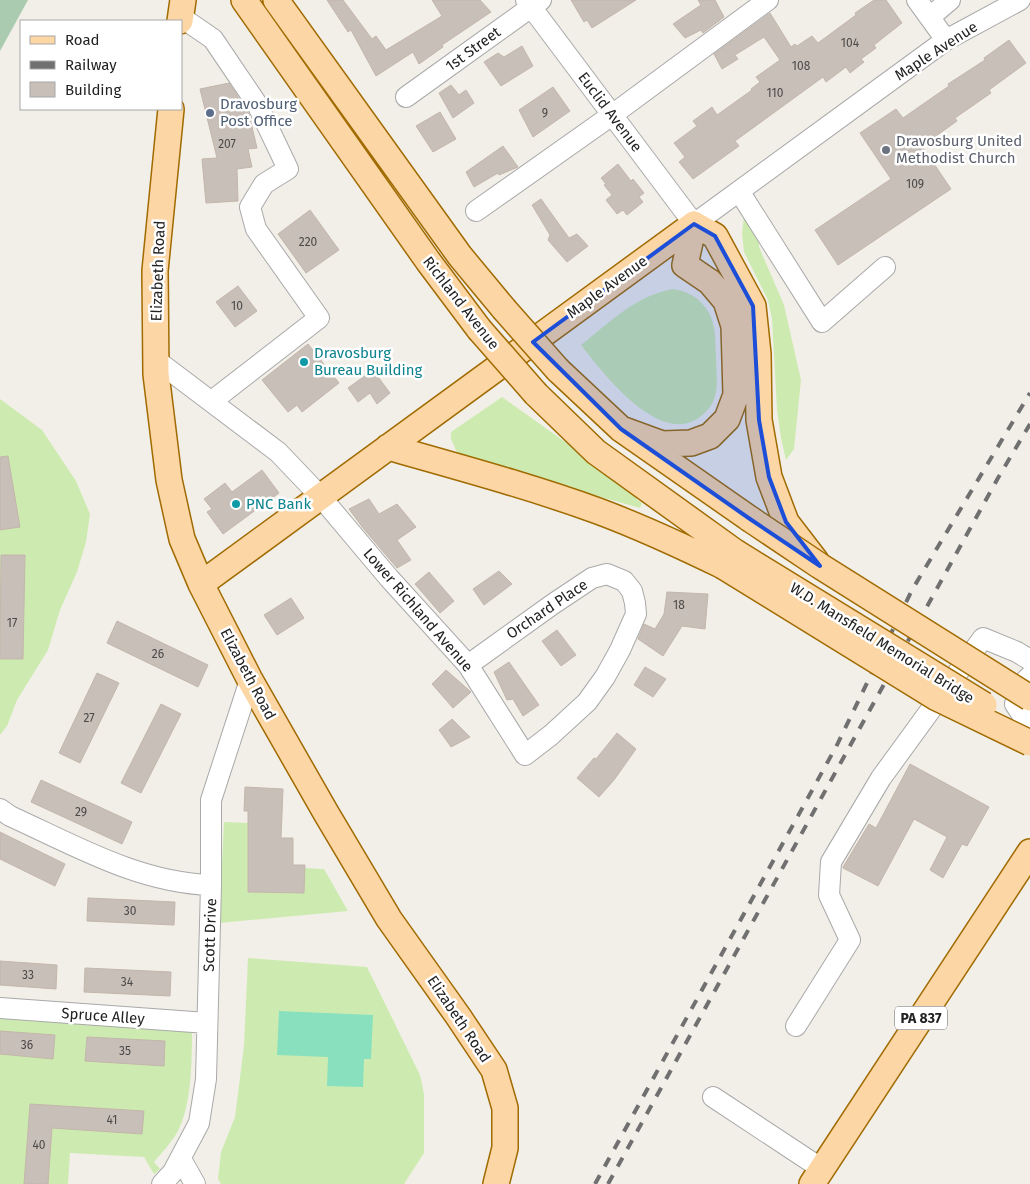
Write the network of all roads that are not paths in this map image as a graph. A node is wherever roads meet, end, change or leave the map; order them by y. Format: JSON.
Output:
{"nodes":[{"id":1,"x":244,"y":0,"type":"edge"},
{"id":2,"x":276,"y":0,"type":"edge"},
{"id":3,"x":768,"y":0,"type":"edge"},
{"id":4,"x":917,"y":0,"type":"edge"},
{"id":5,"x":950,"y":0,"type":"edge"},
{"id":6,"x":1020,"y":0,"type":"edge"},
{"id":7,"x":533,"y":2,"type":"edge"},
{"id":8,"x":181,"y":13,"type":"edge"},
{"id":9,"x":930,"y":17,"type":"junction"},
{"id":10,"x":946,"y":40,"type":"junction"},
{"id":11,"x":406,"y":97,"type":"dead end"},
{"id":12,"x":171,"y":110,"type":"edge"},
{"id":13,"x":612,"y":114,"type":"junction"},
{"id":14,"x":739,"y":191,"type":"junction"},
{"id":15,"x":476,"y":211,"type":"dead end"},
{"id":16,"x":694,"y":224,"type":"junction"},
{"id":17,"x":885,"y":267,"type":"dead end"},
{"id":18,"x":156,"y":360,"type":"junction"},
{"id":19,"x":212,"y":401,"type":"junction"},
{"id":20,"x":621,"y":429,"type":"junction"},
{"id":21,"x":388,"y":447,"type":"junction"},
{"id":22,"x":320,"y":496,"type":"junction"},
{"id":23,"x":729,"y":559,"type":"junction"},
{"id":24,"x":820,"y":566,"type":"junction"},
{"id":25,"x":201,"y":584,"type":"junction"},
{"id":26,"x":1030,"y":660,"type":"edge"},
{"id":27,"x":468,"y":665,"type":"junction"},
{"id":28,"x":1030,"y":676,"type":"edge"},
{"id":29,"x":250,"y":680,"type":"junction"},
{"id":30,"x":1030,"y":698,"type":"edge"},
{"id":31,"x":1030,"y":720,"type":"edge"},
{"id":32,"x":1030,"y":733,"type":"edge"},
{"id":33,"x":1030,"y":743,"type":"edge"},
{"id":34,"x":525,"y":755,"type":"joint"},
{"id":35,"x":0,"y":808,"type":"edge"},
{"id":36,"x":1030,"y":852,"type":"edge"},
{"id":37,"x":211,"y":885,"type":"junction"},
{"id":38,"x":0,"y":1008,"type":"edge"},
{"id":39,"x":207,"y":1023,"type":"junction"},
{"id":40,"x":796,"y":1026,"type":"dead end"},
{"id":41,"x":713,"y":1097,"type":"dead end"},
{"id":42,"x":181,"y":1158,"type":"junction"},
{"id":43,"x":817,"y":1177,"type":"edge"},
{"id":44,"x":162,"y":1184,"type":"edge"},
{"id":45,"x":195,"y":1184,"type":"edge"},
{"id":46,"x":496,"y":1184,"type":"edge"}],
"edges":[{"from":1,"to":23,"type":"main road","name":"Richland Avenue","bridge":true},
{"from":2,"to":20,"type":"main road","name":"Richland Avenue","bridge":true},
{"from":3,"to":13,"type":"street"},
{"from":4,"to":9,"type":"street"},
{"from":5,"to":9,"type":"street"},
{"from":6,"to":10,"type":"street","name":"Maple Avenue"},
{"from":7,"to":11,"type":"street","name":"1st Street"},
{"from":7,"to":13,"type":"street","name":"Euclid Avenue"},
{"from":8,"to":19,"type":"street"},
{"from":9,"to":10,"type":"street"},
{"from":10,"to":14,"type":"street","name":"Maple Avenue"},
{"from":12,"to":18,"type":"main road","name":"Elizabeth Road"},
{"from":13,"to":15,"type":"street"},
{"from":13,"to":16,"type":"street","name":"Euclid Avenue"},
{"from":14,"to":16,"type":"street","name":"Maple Avenue"},
{"from":14,"to":17,"type":"street"},
{"from":16,"to":20,"type":"main road"},
{"from":16,"to":21,"type":"main road","name":"Maple Avenue"},
{"from":16,"to":24,"type":"main road"},
{"from":18,"to":19,"type":"street","name":"Lower Richland Avenue"},
{"from":18,"to":25,"type":"main road","name":"Elizabeth Road"},
{"from":19,"to":22,"type":"street","name":"Lower Richland Avenue"},
{"from":20,"to":24,"type":"main road","name":"Richland Avenue","bridge":true},
{"from":21,"to":22,"type":"main road","name":"Maple Avenue"},
{"from":21,"to":23,"type":"main road"},
{"from":22,"to":25,"type":"main road","name":"Maple Avenue"},
{"from":22,"to":27,"type":"street","name":"Lower Richland Avenue"},
{"from":23,"to":32,"type":"main road","name":"W.D. Mansfield Memorial Bridge","bridge":true},
{"from":23,"to":33,"type":"main road","bridge":true},
{"from":24,"to":30,"type":"main road","bridge":true},
{"from":25,"to":29,"type":"main road","name":"Elizabeth Road"},
{"from":26,"to":40,"type":"street"},
{"from":27,"to":34,"type":"street","name":"Lower Richland Avenue"},
{"from":27,"to":34,"type":"street","name":"Orchard Place"},
{"from":28,"to":31,"type":"street"},
{"from":29,"to":37,"type":"street","name":"Scott Drive"},
{"from":29,"to":46,"type":"main road","name":"Elizabeth Road"},
{"from":35,"to":37,"type":"street"},
{"from":36,"to":43,"type":"main road","number":"PA 837"},
{"from":37,"to":39,"type":"street","name":"Scott Drive"},
{"from":38,"to":39,"type":"street","name":"Spruce Alley"},
{"from":39,"to":42,"type":"street","name":"Scott Drive"},
{"from":41,"to":43,"type":"street"},
{"from":42,"to":44,"type":"street","name":"Scott Drive"},
{"from":42,"to":45,"type":"street"}]}
